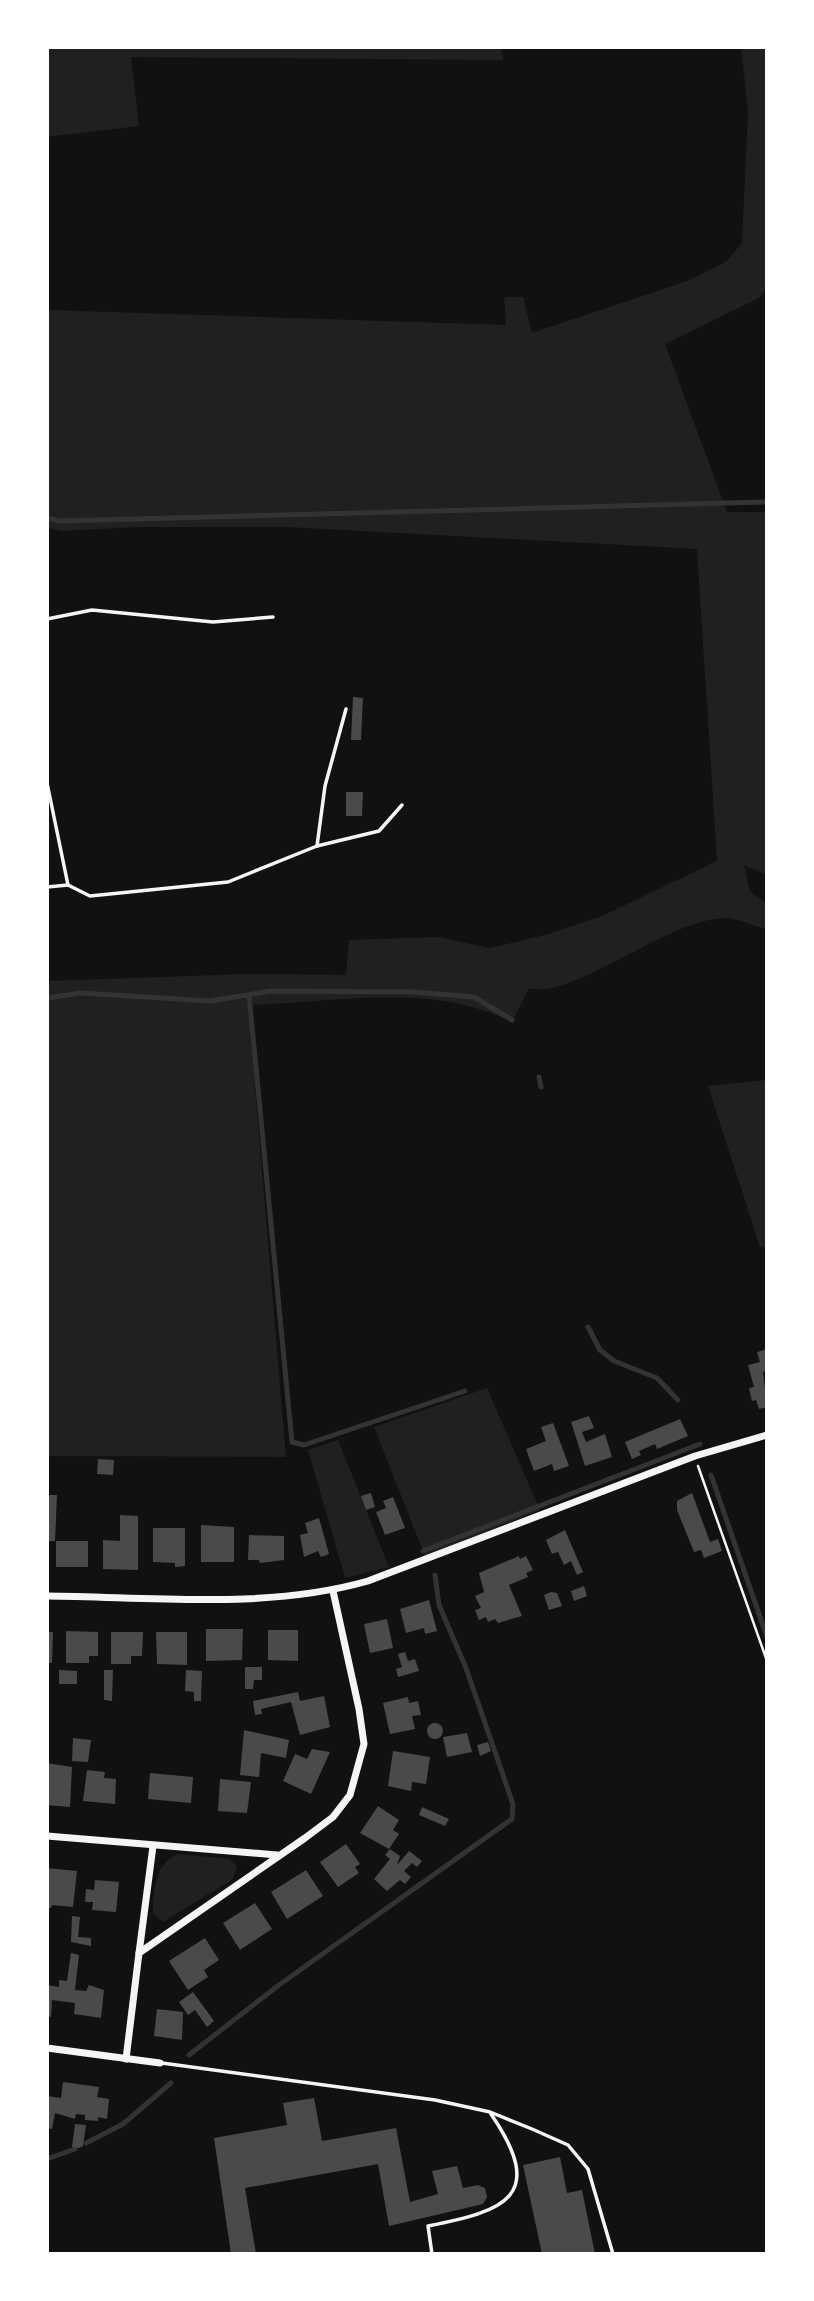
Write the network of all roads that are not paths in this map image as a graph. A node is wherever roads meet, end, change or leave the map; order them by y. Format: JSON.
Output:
{"nodes":[{"id":1,"x":273,"y":617,"type":"dead end"},
{"id":2,"x":47,"y":618,"type":"edge"},
{"id":3,"x":346,"y":709,"type":"dead end"},
{"id":4,"x":47,"y":783,"type":"edge"},
{"id":5,"x":402,"y":805,"type":"dead end"},
{"id":6,"x":317,"y":846,"type":"junction"},
{"id":7,"x":68,"y":885,"type":"junction"},
{"id":8,"x":47,"y":887,"type":"edge"},
{"id":9,"x":767,"y":1435,"type":"edge"},
{"id":10,"x":333,"y":1591,"type":"junction"},
{"id":11,"x":47,"y":1596,"type":"edge"},
{"id":12,"x":47,"y":1836,"type":"edge"},
{"id":13,"x":153,"y":1846,"type":"junction"},
{"id":14,"x":277,"y":1855,"type":"junction"},
{"id":15,"x":139,"y":1953,"type":"junction"},
{"id":16,"x":47,"y":2048,"type":"edge"},
{"id":17,"x":127,"y":2059,"type":"junction"},
{"id":18,"x":160,"y":2063,"type":"joint"},
{"id":19,"x":489,"y":2112,"type":"junction"},
{"id":20,"x":432,"y":2254,"type":"edge"},
{"id":21,"x":613,"y":2254,"type":"edge"}],
"edges":[{"from":1,"to":2,"type":"lane"},
{"from":3,"to":6,"type":"lane"},
{"from":4,"to":7,"type":"lane"},
{"from":5,"to":6,"type":"lane"},
{"from":6,"to":7,"type":"lane"},
{"from":7,"to":8,"type":"lane"},
{"from":9,"to":10,"type":"street"},
{"from":10,"to":11,"type":"street"},
{"from":10,"to":14,"type":"street"},
{"from":12,"to":13,"type":"street"},
{"from":13,"to":14,"type":"street"},
{"from":13,"to":15,"type":"street"},
{"from":14,"to":15,"type":"street"},
{"from":15,"to":17,"type":"street"},
{"from":16,"to":17,"type":"street"},
{"from":17,"to":18,"type":"street"},
{"from":18,"to":19,"type":"lane"},
{"from":19,"to":20,"type":"lane"},
{"from":19,"to":21,"type":"lane"}]}
